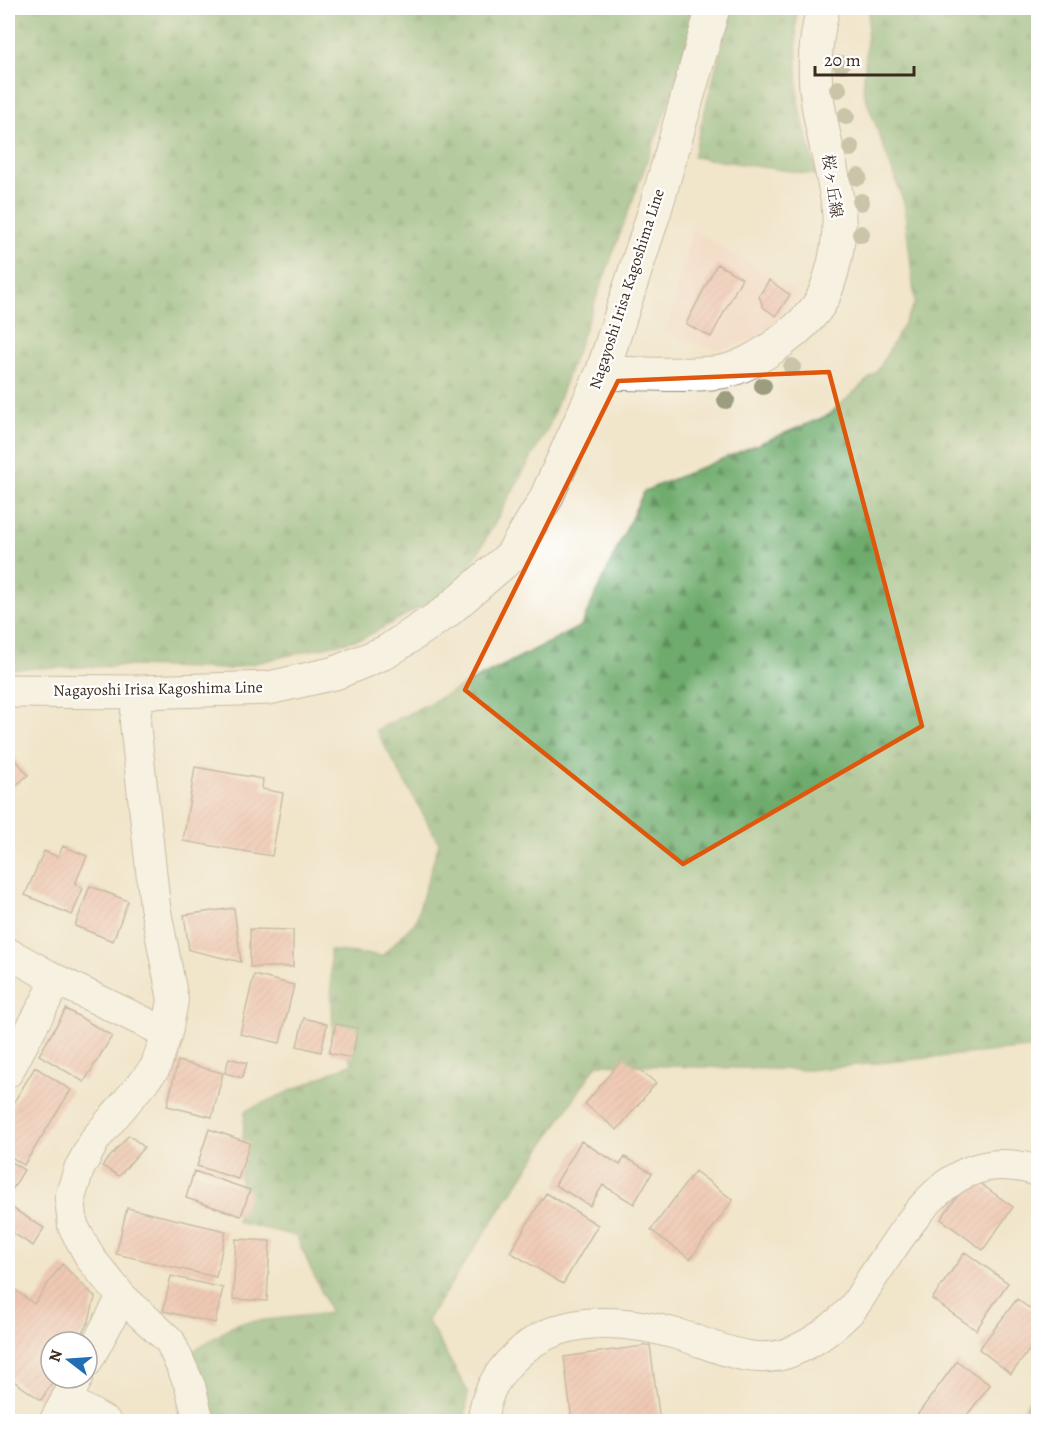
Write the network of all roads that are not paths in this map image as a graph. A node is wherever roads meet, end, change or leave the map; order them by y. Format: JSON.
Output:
{"nodes":[{"id":1,"x":713,"y":8,"type":"edge"},
{"id":2,"x":823,"y":8,"type":"edge"},
{"id":3,"x":602,"y":373,"type":"junction"},
{"id":4,"x":8,"y":691,"type":"edge"},
{"id":5,"x":138,"y":692,"type":"junction"},
{"id":6,"x":8,"y":952,"type":"edge"},
{"id":7,"x":57,"y":980,"type":"junction"},
{"id":8,"x":167,"y":1033,"type":"junction"},
{"id":9,"x":8,"y":1072,"type":"edge"},
{"id":10,"x":1038,"y":1171,"type":"edge"},
{"id":11,"x":123,"y":1297,"type":"junction"},
{"id":12,"x":99,"y":1340,"type":"edge"},
{"id":13,"x":66,"y":1400,"type":"edge"},
{"id":14,"x":106,"y":1422,"type":"edge"},
{"id":15,"x":199,"y":1422,"type":"edge"},
{"id":16,"x":483,"y":1422,"type":"edge"}],
"edges":[{"from":1,"to":3,"type":"main road","name":"Nagayoshi Irisa Kagoshima Line"},
{"from":2,"to":3,"type":"main road","name":"桜ヶ丘線"},
{"from":3,"to":5,"type":"main road","name":"Nagayoshi Irisa Kagoshima Line"},
{"from":4,"to":5,"type":"main road","name":"Nagayoshi Irisa Kagoshima Line"},
{"from":5,"to":8,"type":"street"},
{"from":6,"to":7,"type":"street"},
{"from":7,"to":8,"type":"street"},
{"from":7,"to":9,"type":"street"},
{"from":8,"to":11,"type":"street"},
{"from":10,"to":16,"type":"street"},
{"from":11,"to":12,"type":"street"},
{"from":11,"to":15,"type":"street"},
{"from":13,"to":14,"type":"street"}]}
